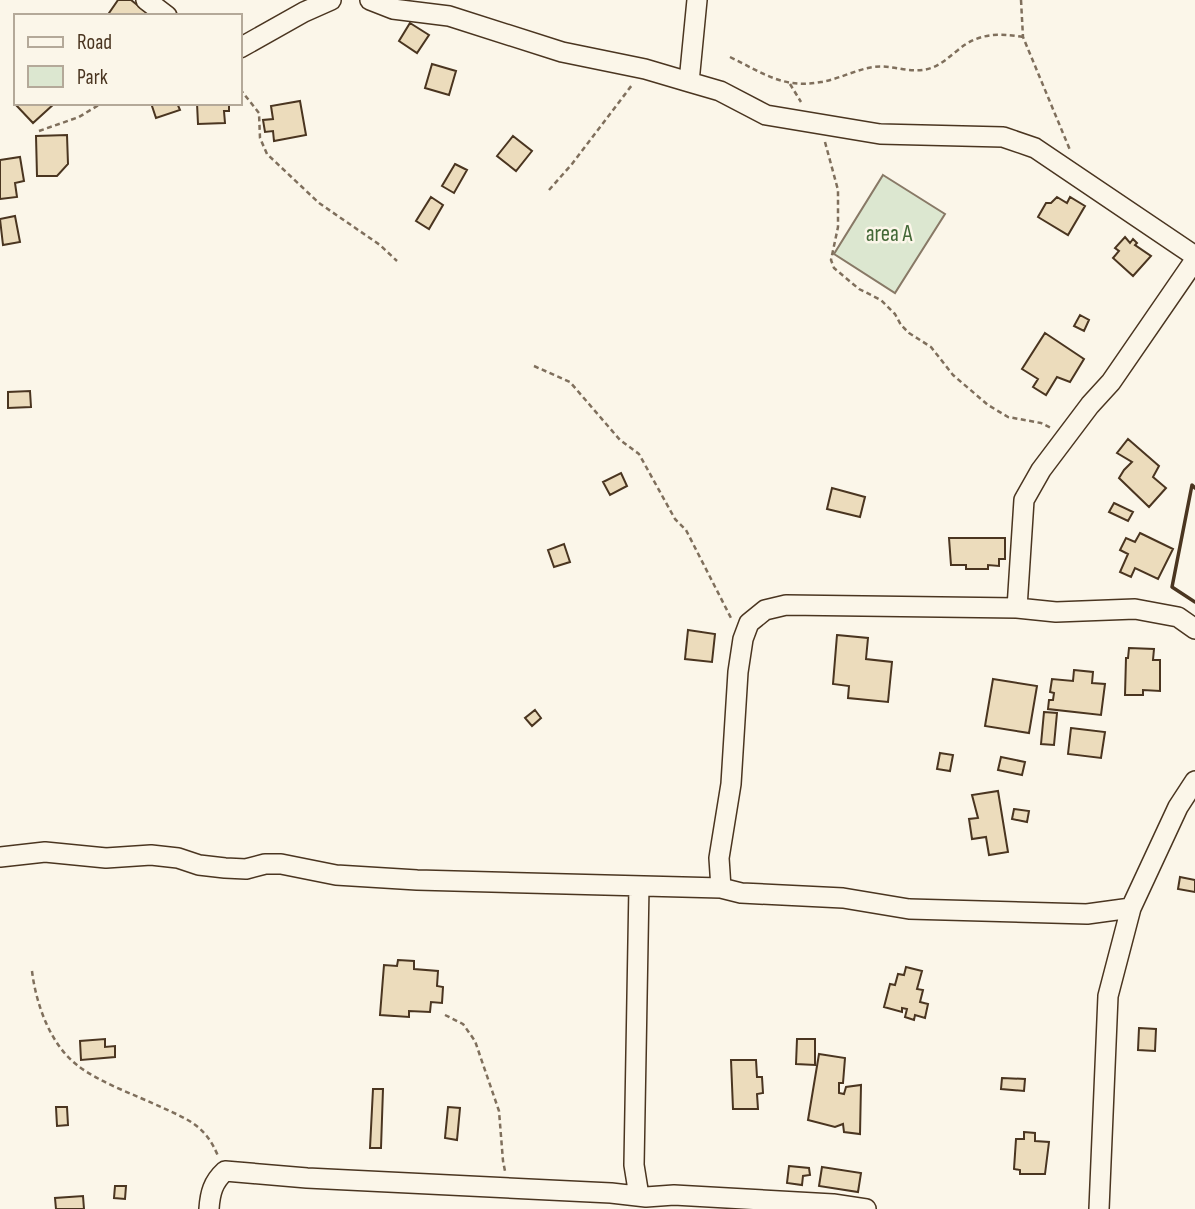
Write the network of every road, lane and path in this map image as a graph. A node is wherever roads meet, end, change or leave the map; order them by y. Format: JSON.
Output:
{"nodes":[{"id":1,"x":146,"y":0,"type":"edge"},
{"id":2,"x":331,"y":0,"type":"edge"},
{"id":3,"x":370,"y":0,"type":"edge"},
{"id":4,"x":697,"y":0,"type":"edge"},
{"id":5,"x":1021,"y":0,"type":"edge"},
{"id":6,"x":164,"y":14,"type":"edge"},
{"id":7,"x":1023,"y":37,"type":"junction"},
{"id":8,"x":242,"y":47,"type":"edge"},
{"id":9,"x":730,"y":57,"type":"dead end"},
{"id":10,"x":645,"y":69,"type":"junction"},
{"id":11,"x":690,"y":82,"type":"junction"},
{"id":12,"x":242,"y":92,"type":"edge"},
{"id":13,"x":99,"y":105,"type":"edge"},
{"id":14,"x":821,"y":125,"type":"junction"},
{"id":15,"x":39,"y":131,"type":"dead end"},
{"id":16,"x":1081,"y":179,"type":"junction"},
{"id":17,"x":548,"y":190,"type":"dead end"},
{"id":18,"x":1195,"y":258,"type":"edge"},
{"id":19,"x":397,"y":261,"type":"dead end"},
{"id":20,"x":534,"y":366,"type":"dead end"},
{"id":21,"x":1067,"y":436,"type":"junction"},
{"id":22,"x":1017,"y":608,"type":"junction"},
{"id":23,"x":1195,"y":629,"type":"edge"},
{"id":24,"x":743,"y":639,"type":"junction"},
{"id":25,"x":1195,"y":781,"type":"edge"},
{"id":26,"x":0,"y":857,"type":"edge"},
{"id":27,"x":639,"y":886,"type":"junction"},
{"id":28,"x":721,"y":888,"type":"junction"},
{"id":29,"x":1131,"y":908,"type":"junction"},
{"id":30,"x":32,"y":971,"type":"dead end"},
{"id":31,"x":445,"y":1016,"type":"dead end"},
{"id":32,"x":225,"y":1171,"type":"junction"},
{"id":33,"x":521,"y":1188,"type":"junction"},
{"id":34,"x":640,"y":1201,"type":"edge"},
{"id":35,"x":209,"y":1209,"type":"edge"},
{"id":36,"x":866,"y":1209,"type":"edge"},
{"id":37,"x":1099,"y":1209,"type":"edge"}],
"edges":[{"from":1,"to":6,"type":"street"},
{"from":2,"to":8,"type":"street"},
{"from":3,"to":10,"type":"street"},
{"from":4,"to":11,"type":"street"},
{"from":5,"to":7,"type":"path"},
{"from":7,"to":9,"type":"path"},
{"from":7,"to":16,"type":"path"},
{"from":10,"to":11,"type":"street"},
{"from":10,"to":17,"type":"path"},
{"from":11,"to":14,"type":"street"},
{"from":12,"to":19,"type":"path"},
{"from":13,"to":15,"type":"path"},
{"from":14,"to":16,"type":"street"},
{"from":14,"to":21,"type":"path"},
{"from":16,"to":18,"type":"street"},
{"from":18,"to":21,"type":"street"},
{"from":20,"to":24,"type":"path"},
{"from":21,"to":22,"type":"street"},
{"from":22,"to":23,"type":"street"},
{"from":22,"to":24,"type":"street"},
{"from":24,"to":28,"type":"street"},
{"from":25,"to":29,"type":"street"},
{"from":26,"to":27,"type":"street"},
{"from":27,"to":28,"type":"street"},
{"from":27,"to":34,"type":"street"},
{"from":28,"to":29,"type":"street"},
{"from":29,"to":37,"type":"street"},
{"from":30,"to":32,"type":"path"},
{"from":31,"to":33,"type":"path"},
{"from":32,"to":33,"type":"street"},
{"from":32,"to":35,"type":"street"},
{"from":33,"to":34,"type":"street"},
{"from":34,"to":36,"type":"street"}]}
